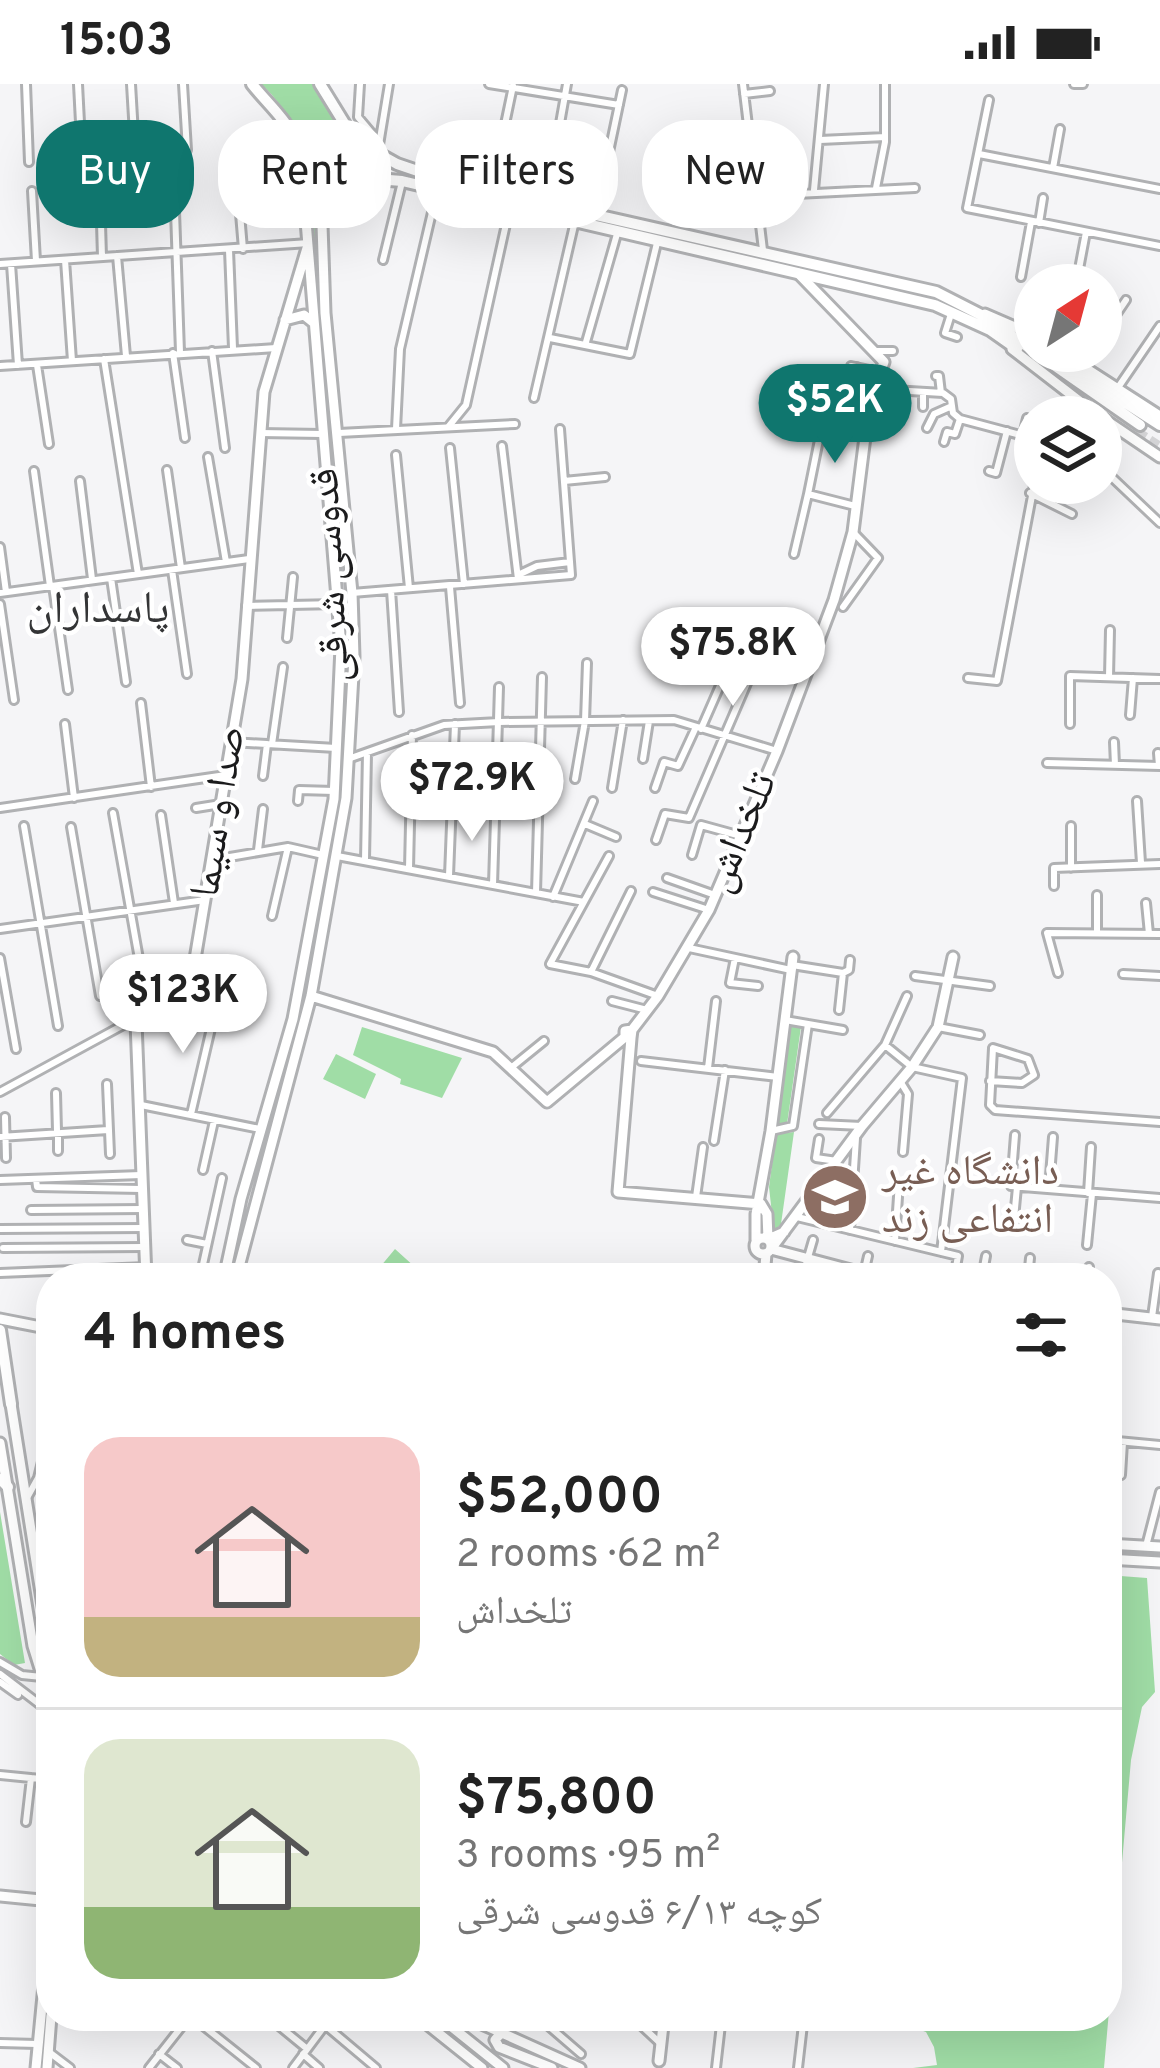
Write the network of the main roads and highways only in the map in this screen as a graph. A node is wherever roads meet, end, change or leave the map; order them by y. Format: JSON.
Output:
{"nodes":[{"id":1,"x":252,"y":84,"type":"edge"},
{"id":2,"x":320,"y":84,"type":"edge"},
{"id":3,"x":283,"y":120,"type":"edge"},
{"id":4,"x":342,"y":120,"type":"edge"},
{"id":5,"x":391,"y":159,"type":"edge"},
{"id":6,"x":397,"y":164,"type":"junction"},
{"id":7,"x":391,"y":180,"type":"edge"},
{"id":8,"x":399,"y":180,"type":"junction"},
{"id":9,"x":308,"y":228,"type":"edge"},
{"id":10,"x":325,"y":228,"type":"edge"},
{"id":11,"x":309,"y":243,"type":"junction"},
{"id":12,"x":798,"y":273,"type":"junction"},
{"id":13,"x":827,"y":279,"type":"junction"},
{"id":14,"x":822,"y":298,"type":"junction"},
{"id":15,"x":969,"y":308,"type":"junction"},
{"id":16,"x":285,"y":320,"type":"junction"},
{"id":17,"x":314,"y":323,"type":"junction"},
{"id":18,"x":989,"y":330,"type":"junction"},
{"id":19,"x":1014,"y":330,"type":"edge"},
{"id":20,"x":1014,"y":331,"type":"edge"},
{"id":21,"x":1080,"y":372,"type":"edge"},
{"id":22,"x":1092,"y":372,"type":"edge"},
{"id":23,"x":1074,"y":396,"type":"edge"},
{"id":24,"x":1160,"y":421,"type":"edge"},
{"id":25,"x":1122,"y":431,"type":"edge"},
{"id":26,"x":330,"y":434,"type":"junction"},
{"id":27,"x":1160,"y":457,"type":"edge"},
{"id":28,"x":354,"y":646,"type":"junction"},
{"id":29,"x":341,"y":647,"type":"junction"},
{"id":30,"x":953,"y":957,"type":"dead end"},
{"id":31,"x":792,"y":964,"type":"road end"},
{"id":32,"x":310,"y":996,"type":"junction"},
{"id":33,"x":630,"y":1035,"type":"junction"},
{"id":34,"x":272,"y":1094,"type":"junction"},
{"id":35,"x":285,"y":1098,"type":"junction"},
{"id":36,"x":761,"y":1204,"type":"junction"},
{"id":37,"x":765,"y":1246,"type":"junction"},
{"id":38,"x":146,"y":1263,"type":"edge"},
{"id":39,"x":228,"y":1263,"type":"edge"},
{"id":40,"x":240,"y":1263,"type":"edge"},
{"id":41,"x":764,"y":1263,"type":"edge"},
{"id":42,"x":821,"y":1263,"type":"edge"},
{"id":43,"x":1122,"y":1315,"type":"edge"},
{"id":44,"x":1156,"y":1318,"type":"edge"},
{"id":45,"x":0,"y":1319,"type":"edge"},
{"id":46,"x":36,"y":1326,"type":"edge"},
{"id":47,"x":0,"y":1330,"type":"edge"},
{"id":48,"x":5,"y":1405,"type":"edge"},
{"id":49,"x":0,"y":1417,"type":"edge"},
{"id":50,"x":0,"y":1443,"type":"edge"},
{"id":51,"x":4,"y":1483,"type":"edge"},
{"id":52,"x":1122,"y":1545,"type":"edge"},
{"id":53,"x":1160,"y":1547,"type":"edge"},
{"id":54,"x":36,"y":1557,"type":"edge"},
{"id":55,"x":1122,"y":1560,"type":"edge"},
{"id":56,"x":1160,"y":1562,"type":"edge"},
{"id":57,"x":36,"y":1656,"type":"edge"},
{"id":58,"x":0,"y":1896,"type":"edge"},
{"id":59,"x":36,"y":1899,"type":"edge"},
{"id":60,"x":43,"y":2031,"type":"edge"},
{"id":61,"x":47,"y":2031,"type":"edge"},
{"id":62,"x":436,"y":2031,"type":"edge"},
{"id":63,"x":457,"y":2031,"type":"edge"},
{"id":64,"x":662,"y":2031,"type":"edge"},
{"id":65,"x":501,"y":2032,"type":"joint"},
{"id":66,"x":42,"y":2047,"type":"junction"},
{"id":67,"x":522,"y":2056,"type":"junction"},
{"id":68,"x":492,"y":2059,"type":"junction"},
{"id":69,"x":554,"y":2062,"type":"edge"},
{"id":70,"x":657,"y":2066,"type":"edge"},
{"id":71,"x":481,"y":2067,"type":"edge"},
{"id":72,"x":36,"y":2068,"type":"edge"},
{"id":73,"x":47,"y":2068,"type":"edge"},
{"id":74,"x":507,"y":2068,"type":"edge"},
{"id":75,"x":580,"y":2068,"type":"edge"}],
"edges":[{"from":1,"to":3,"type":"main road"},
{"from":2,"to":4,"type":"main road"},
{"from":5,"to":6,"type":"main road"},
{"from":6,"to":8,"type":"main road"},
{"from":6,"to":15,"type":"main road"},
{"from":7,"to":8,"type":"main road"},
{"from":8,"to":12,"type":"main road"},
{"from":9,"to":11,"type":"main road","name":"قدوسی شرقی"},
{"from":10,"to":26,"type":"main road","name":"قدوسی شرقی"},
{"from":11,"to":16,"type":"main road","name":"صدا و سیما"},
{"from":11,"to":17,"type":"main road","name":"قدوسی شرقی"},
{"from":12,"to":13,"type":"main road"},
{"from":12,"to":14,"type":"main road"},
{"from":13,"to":14,"type":"main road"},
{"from":13,"to":18,"type":"main road"},
{"from":14,"to":33,"type":"main road","name":"تلخداش"},
{"from":15,"to":18,"type":"main road"},
{"from":15,"to":19,"type":"main road"},
{"from":15,"to":20,"type":"main road"},
{"from":16,"to":17,"type":"main road"},
{"from":16,"to":38,"type":"main road","name":"صدا و سیما"},
{"from":17,"to":26,"type":"main road","name":"قدوسی شرقی"},
{"from":18,"to":23,"type":"main road"},
{"from":21,"to":24,"type":"main road"},
{"from":22,"to":24,"type":"main road"},
{"from":25,"to":27,"type":"main road"},
{"from":26,"to":28,"type":"main road","name":"قدوسی شرقی"},
{"from":26,"to":29,"type":"main road","name":"قدوسی شرقی"},
{"from":28,"to":29,"type":"main road"},
{"from":28,"to":32,"type":"main road","name":"قدوسی شرقی"},
{"from":29,"to":34,"type":"main road","name":"قدوسی شرقی"},
{"from":30,"to":37,"type":"main road"},
{"from":31,"to":36,"type":"main road"},
{"from":32,"to":33,"type":"main road","name":"تلخداش"},
{"from":32,"to":35,"type":"main road","name":"قدوسی شرقی"},
{"from":33,"to":36,"type":"main road"},
{"from":34,"to":35,"type":"main road"},
{"from":34,"to":39,"type":"main road","name":"قدوسی شرقی"},
{"from":35,"to":40,"type":"main road","name":"قدوسی شرقی"},
{"from":36,"to":37,"type":"main road"},
{"from":37,"to":41,"type":"main road"},
{"from":37,"to":42,"type":"main road"},
{"from":43,"to":44,"type":"main road"},
{"from":45,"to":46,"type":"main road"},
{"from":47,"to":48,"type":"main road"},
{"from":48,"to":49,"type":"main road"},
{"from":48,"to":54,"type":"main road"},
{"from":50,"to":51,"type":"main road"},
{"from":51,"to":57,"type":"main road"},
{"from":52,"to":53,"type":"main road"},
{"from":55,"to":56,"type":"main road"},
{"from":58,"to":59,"type":"main road"},
{"from":60,"to":66,"type":"main road"},
{"from":61,"to":66,"type":"main road"},
{"from":62,"to":71,"type":"main road"},
{"from":63,"to":68,"type":"main road"},
{"from":64,"to":70,"type":"main road"},
{"from":65,"to":67,"type":"main road"},
{"from":65,"to":69,"type":"main road"},
{"from":66,"to":72,"type":"main road"},
{"from":66,"to":73,"type":"main road"},
{"from":67,"to":68,"type":"main road"},
{"from":67,"to":69,"type":"main road"},
{"from":67,"to":74,"type":"main road"},
{"from":68,"to":71,"type":"main road"},
{"from":68,"to":74,"type":"main road"},
{"from":69,"to":75,"type":"main road"}]}
